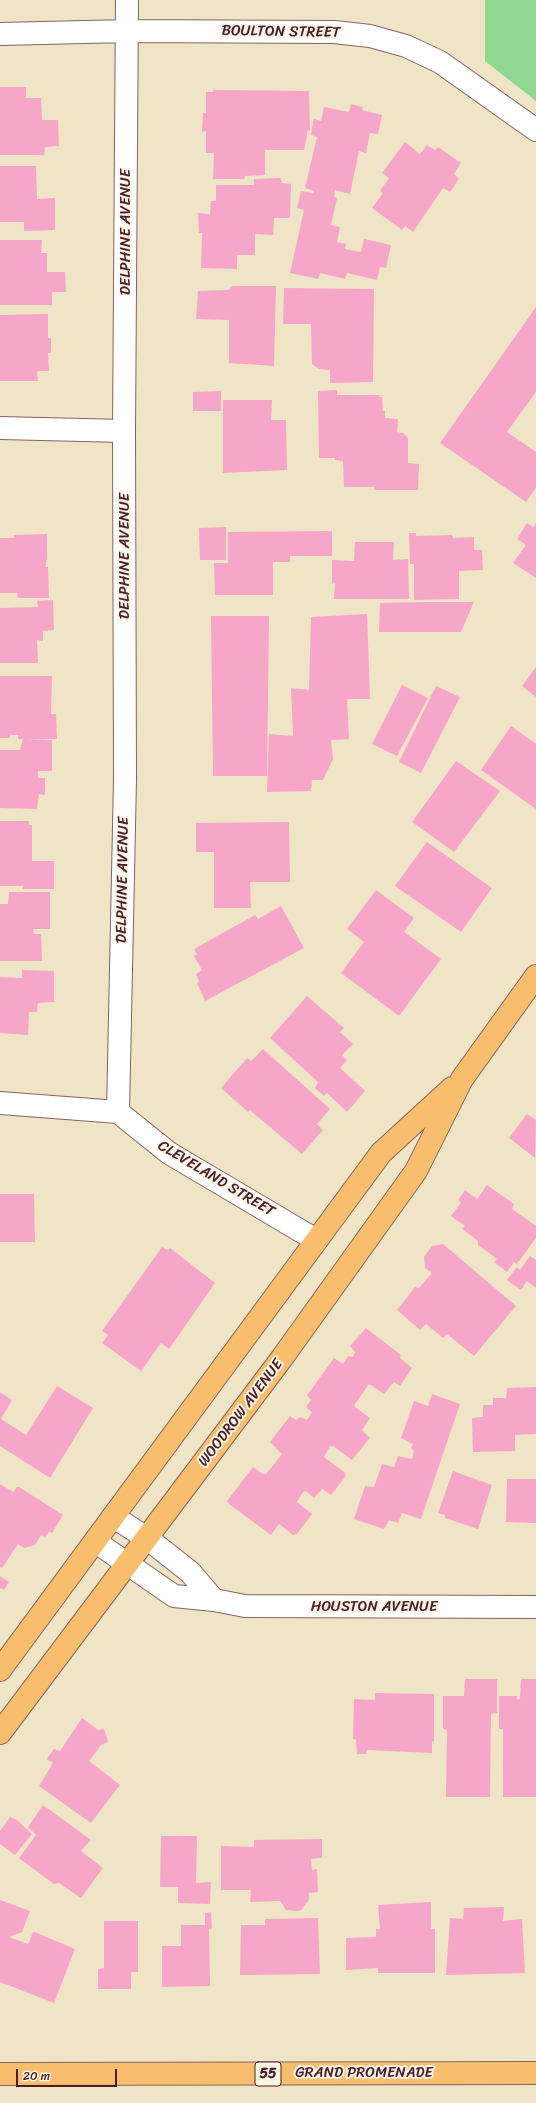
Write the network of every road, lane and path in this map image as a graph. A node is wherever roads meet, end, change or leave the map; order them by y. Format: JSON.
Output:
{"nodes":[{"id":1,"x":127,"y":0,"type":"edge"},
{"id":2,"x":127,"y":31,"type":"junction"},
{"id":3,"x":0,"y":34,"type":"edge"},
{"id":4,"x":536,"y":130,"type":"edge"},
{"id":5,"x":0,"y":428,"type":"edge"},
{"id":6,"x":124,"y":431,"type":"junction"},
{"id":7,"x":536,"y":976,"type":"edge"},
{"id":8,"x":462,"y":1079,"type":"junction"},
{"id":9,"x":0,"y":1103,"type":"edge"},
{"id":10,"x":118,"y":1112,"type":"junction"},
{"id":11,"x":316,"y":1240,"type":"junction"},
{"id":12,"x":114,"y":1517,"type":"junction"},
{"id":13,"x":148,"y":1539,"type":"junction"},
{"id":14,"x":96,"y":1542,"type":"junction"},
{"id":15,"x":128,"y":1564,"type":"junction"},
{"id":16,"x":214,"y":1600,"type":"junction"},
{"id":17,"x":536,"y":1607,"type":"edge"},
{"id":18,"x":0,"y":1670,"type":"edge"},
{"id":19,"x":0,"y":1733,"type":"edge"},
{"id":20,"x":536,"y":2073,"type":"edge"},
{"id":21,"x":0,"y":2074,"type":"edge"}],
"edges":[{"from":1,"to":2,"type":"street","name":"DELPHINE AVENUE"},
{"from":2,"to":3,"type":"street","name":"BOULTON STREET"},
{"from":2,"to":4,"type":"street","name":"BOULTON STREET"},
{"from":2,"to":6,"type":"street","name":"DELPHINE AVENUE"},
{"from":5,"to":6,"type":"street"},
{"from":6,"to":10,"type":"street","name":"DELPHINE AVENUE"},
{"from":7,"to":8,"type":"main road","name":"WOODROW AVENUE"},
{"from":8,"to":11,"type":"main road","name":"WOODROW AVENUE"},
{"from":8,"to":13,"type":"main road","name":"WOODROW AVENUE"},
{"from":9,"to":10,"type":"street"},
{"from":10,"to":11,"type":"street","name":"CLEVELAND STREET"},
{"from":11,"to":12,"type":"main road","name":"WOODROW AVENUE"},
{"from":12,"to":13,"type":"street"},
{"from":12,"to":14,"type":"main road","name":"WOODROW AVENUE"},
{"from":13,"to":15,"type":"main road","name":"WOODROW AVENUE"},
{"from":13,"to":16,"type":"street"},
{"from":14,"to":15,"type":"street","name":"HOUSTON AVENUE"},
{"from":14,"to":18,"type":"main road","name":"WOODROW AVENUE"},
{"from":15,"to":16,"type":"street","name":"HOUSTON AVENUE"},
{"from":15,"to":19,"type":"main road","name":"WOODROW AVENUE"},
{"from":16,"to":17,"type":"street","name":"HOUSTON AVENUE"},
{"from":20,"to":21,"type":"main road","name":"GRAND PROMENADE","number":"55"}]}
